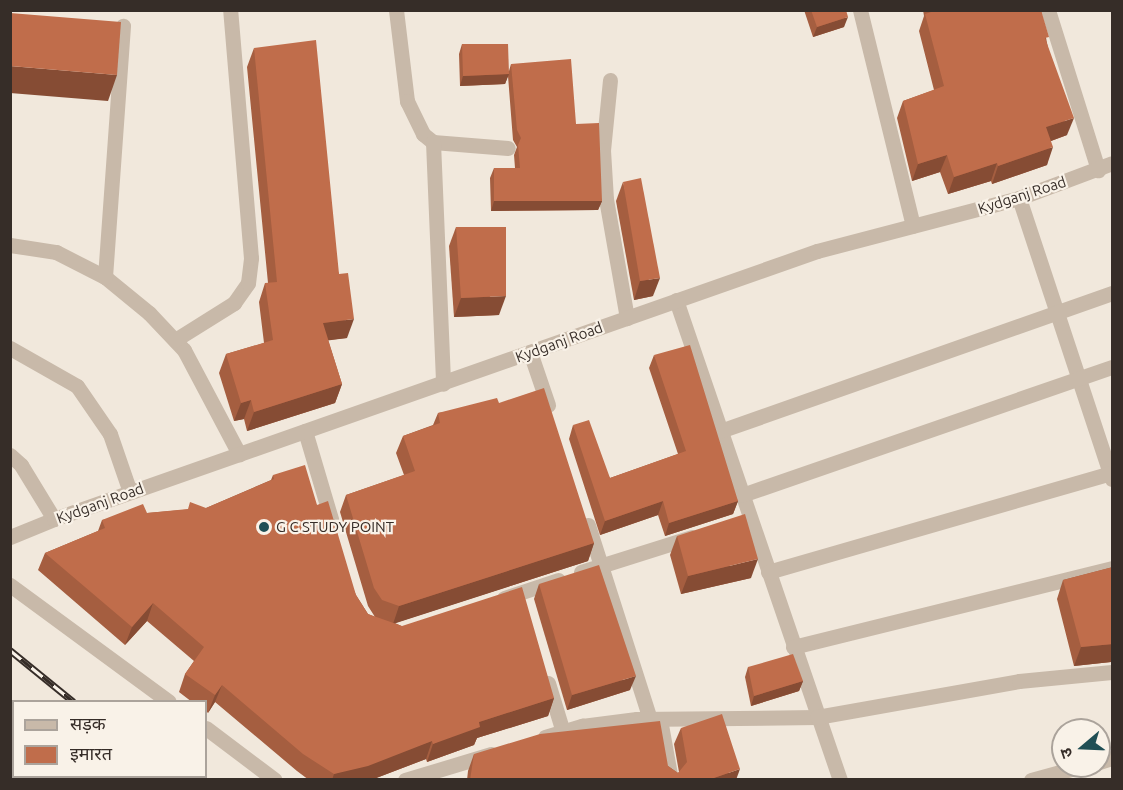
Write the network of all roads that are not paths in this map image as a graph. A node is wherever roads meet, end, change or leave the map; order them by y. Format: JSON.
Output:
{"nodes":[{"id":1,"x":230,"y":10,"type":"edge"},
{"id":2,"x":396,"y":10,"type":"edge"},
{"id":3,"x":860,"y":10,"type":"edge"},
{"id":4,"x":1048,"y":10,"type":"edge"},
{"id":5,"x":123,"y":26,"type":"edge"},
{"id":6,"x":610,"y":80,"type":"dead end"},
{"id":7,"x":433,"y":142,"type":"junction"},
{"id":8,"x":508,"y":148,"type":"dead end"},
{"id":9,"x":1113,"y":163,"type":"edge"},
{"id":10,"x":1098,"y":170,"type":"junction"},
{"id":11,"x":1019,"y":198,"type":"junction"},
{"id":12,"x":913,"y":226,"type":"junction"},
{"id":13,"x":10,"y":245,"type":"edge"},
{"id":14,"x":105,"y":277,"type":"junction"},
{"id":15,"x":1113,"y":293,"type":"edge"},
{"id":16,"x":676,"y":300,"type":"junction"},
{"id":17,"x":1059,"y":311,"type":"junction"},
{"id":18,"x":627,"y":318,"type":"junction"},
{"id":19,"x":175,"y":340,"type":"junction"},
{"id":20,"x":10,"y":348,"type":"edge"},
{"id":21,"x":530,"y":352,"type":"junction"},
{"id":22,"x":1113,"y":367,"type":"edge"},
{"id":23,"x":1080,"y":378,"type":"junction"},
{"id":24,"x":443,"y":384,"type":"junction"},
{"id":25,"x":553,"y":419,"type":"edge"},
{"id":26,"x":305,"y":431,"type":"junction"},
{"id":27,"x":720,"y":431,"type":"junction"},
{"id":28,"x":10,"y":454,"type":"edge"},
{"id":29,"x":239,"y":454,"type":"junction"},
{"id":30,"x":1112,"y":475,"type":"edge"},
{"id":31,"x":130,"y":492,"type":"junction"},
{"id":32,"x":742,"y":495,"type":"junction"},
{"id":33,"x":582,"y":509,"type":"edge"},
{"id":34,"x":54,"y":519,"type":"junction"},
{"id":35,"x":335,"y":532,"type":"edge"},
{"id":36,"x":704,"y":533,"type":"edge"},
{"id":37,"x":10,"y":537,"type":"edge"},
{"id":38,"x":601,"y":566,"type":"junction"},
{"id":39,"x":1113,"y":568,"type":"edge"},
{"id":40,"x":768,"y":572,"type":"junction"},
{"id":41,"x":10,"y":585,"type":"edge"},
{"id":42,"x":490,"y":602,"type":"edge"},
{"id":43,"x":793,"y":647,"type":"junction"},
{"id":44,"x":544,"y":667,"type":"edge"},
{"id":45,"x":1113,"y":672,"type":"edge"},
{"id":46,"x":166,"y":700,"type":"edge"},
{"id":47,"x":817,"y":717,"type":"junction"},
{"id":48,"x":655,"y":719,"type":"junction"},
{"id":49,"x":207,"y":729,"type":"edge"},
{"id":50,"x":562,"y":732,"type":"junction"},
{"id":51,"x":529,"y":742,"type":"edge"},
{"id":52,"x":506,"y":749,"type":"edge"},
{"id":53,"x":1051,"y":775,"type":"edge"},
{"id":54,"x":275,"y":780,"type":"edge"},
{"id":55,"x":405,"y":780,"type":"edge"},
{"id":56,"x":671,"y":780,"type":"edge"},
{"id":57,"x":840,"y":780,"type":"edge"},
{"id":58,"x":1031,"y":780,"type":"edge"}],
"edges":[{"from":1,"to":19,"type":"street"},
{"from":2,"to":7,"type":"street"},
{"from":3,"to":12,"type":"street"},
{"from":4,"to":10,"type":"street"},
{"from":5,"to":14,"type":"street"},
{"from":6,"to":18,"type":"street"},
{"from":7,"to":8,"type":"street"},
{"from":7,"to":24,"type":"street"},
{"from":9,"to":10,"type":"street","name":"Kydganj Road"},
{"from":10,"to":11,"type":"street","name":"Kydganj Road"},
{"from":11,"to":12,"type":"street","name":"Kydganj Road"},
{"from":11,"to":17,"type":"street"},
{"from":12,"to":16,"type":"street","name":"Kydganj Road"},
{"from":13,"to":14,"type":"street"},
{"from":14,"to":19,"type":"street"},
{"from":15,"to":17,"type":"street"},
{"from":16,"to":18,"type":"street","name":"Kydganj Road"},
{"from":16,"to":27,"type":"street"},
{"from":17,"to":23,"type":"street"},
{"from":17,"to":27,"type":"street"},
{"from":18,"to":21,"type":"street","name":"Kydganj Road"},
{"from":19,"to":29,"type":"street"},
{"from":20,"to":31,"type":"street"},
{"from":21,"to":24,"type":"street","name":"Kydganj Road"},
{"from":21,"to":25,"type":"street"},
{"from":22,"to":23,"type":"street"},
{"from":23,"to":30,"type":"street"},
{"from":23,"to":32,"type":"street"},
{"from":24,"to":26,"type":"street","name":"Kydganj Road"},
{"from":26,"to":29,"type":"street","name":"Kydganj Road"},
{"from":26,"to":35,"type":"street"},
{"from":27,"to":32,"type":"street"},
{"from":28,"to":34,"type":"street"},
{"from":29,"to":31,"type":"street","name":"Kydganj Road"},
{"from":30,"to":40,"type":"street"},
{"from":31,"to":34,"type":"street","name":"Kydganj Road"},
{"from":32,"to":40,"type":"street"},
{"from":33,"to":38,"type":"street"},
{"from":34,"to":37,"type":"street","name":"Kydganj Road"},
{"from":36,"to":38,"type":"street"},
{"from":38,"to":42,"type":"street"},
{"from":38,"to":48,"type":"street"},
{"from":39,"to":43,"type":"street"},
{"from":40,"to":43,"type":"street"},
{"from":41,"to":46,"type":"street"},
{"from":43,"to":47,"type":"street"},
{"from":44,"to":50,"type":"street"},
{"from":45,"to":47,"type":"street"},
{"from":47,"to":48,"type":"street"},
{"from":47,"to":57,"type":"street"},
{"from":48,"to":50,"type":"street"},
{"from":48,"to":56,"type":"street"},
{"from":49,"to":54,"type":"street"},
{"from":50,"to":51,"type":"street"},
{"from":52,"to":55,"type":"street"},
{"from":53,"to":58,"type":"street"}]}
